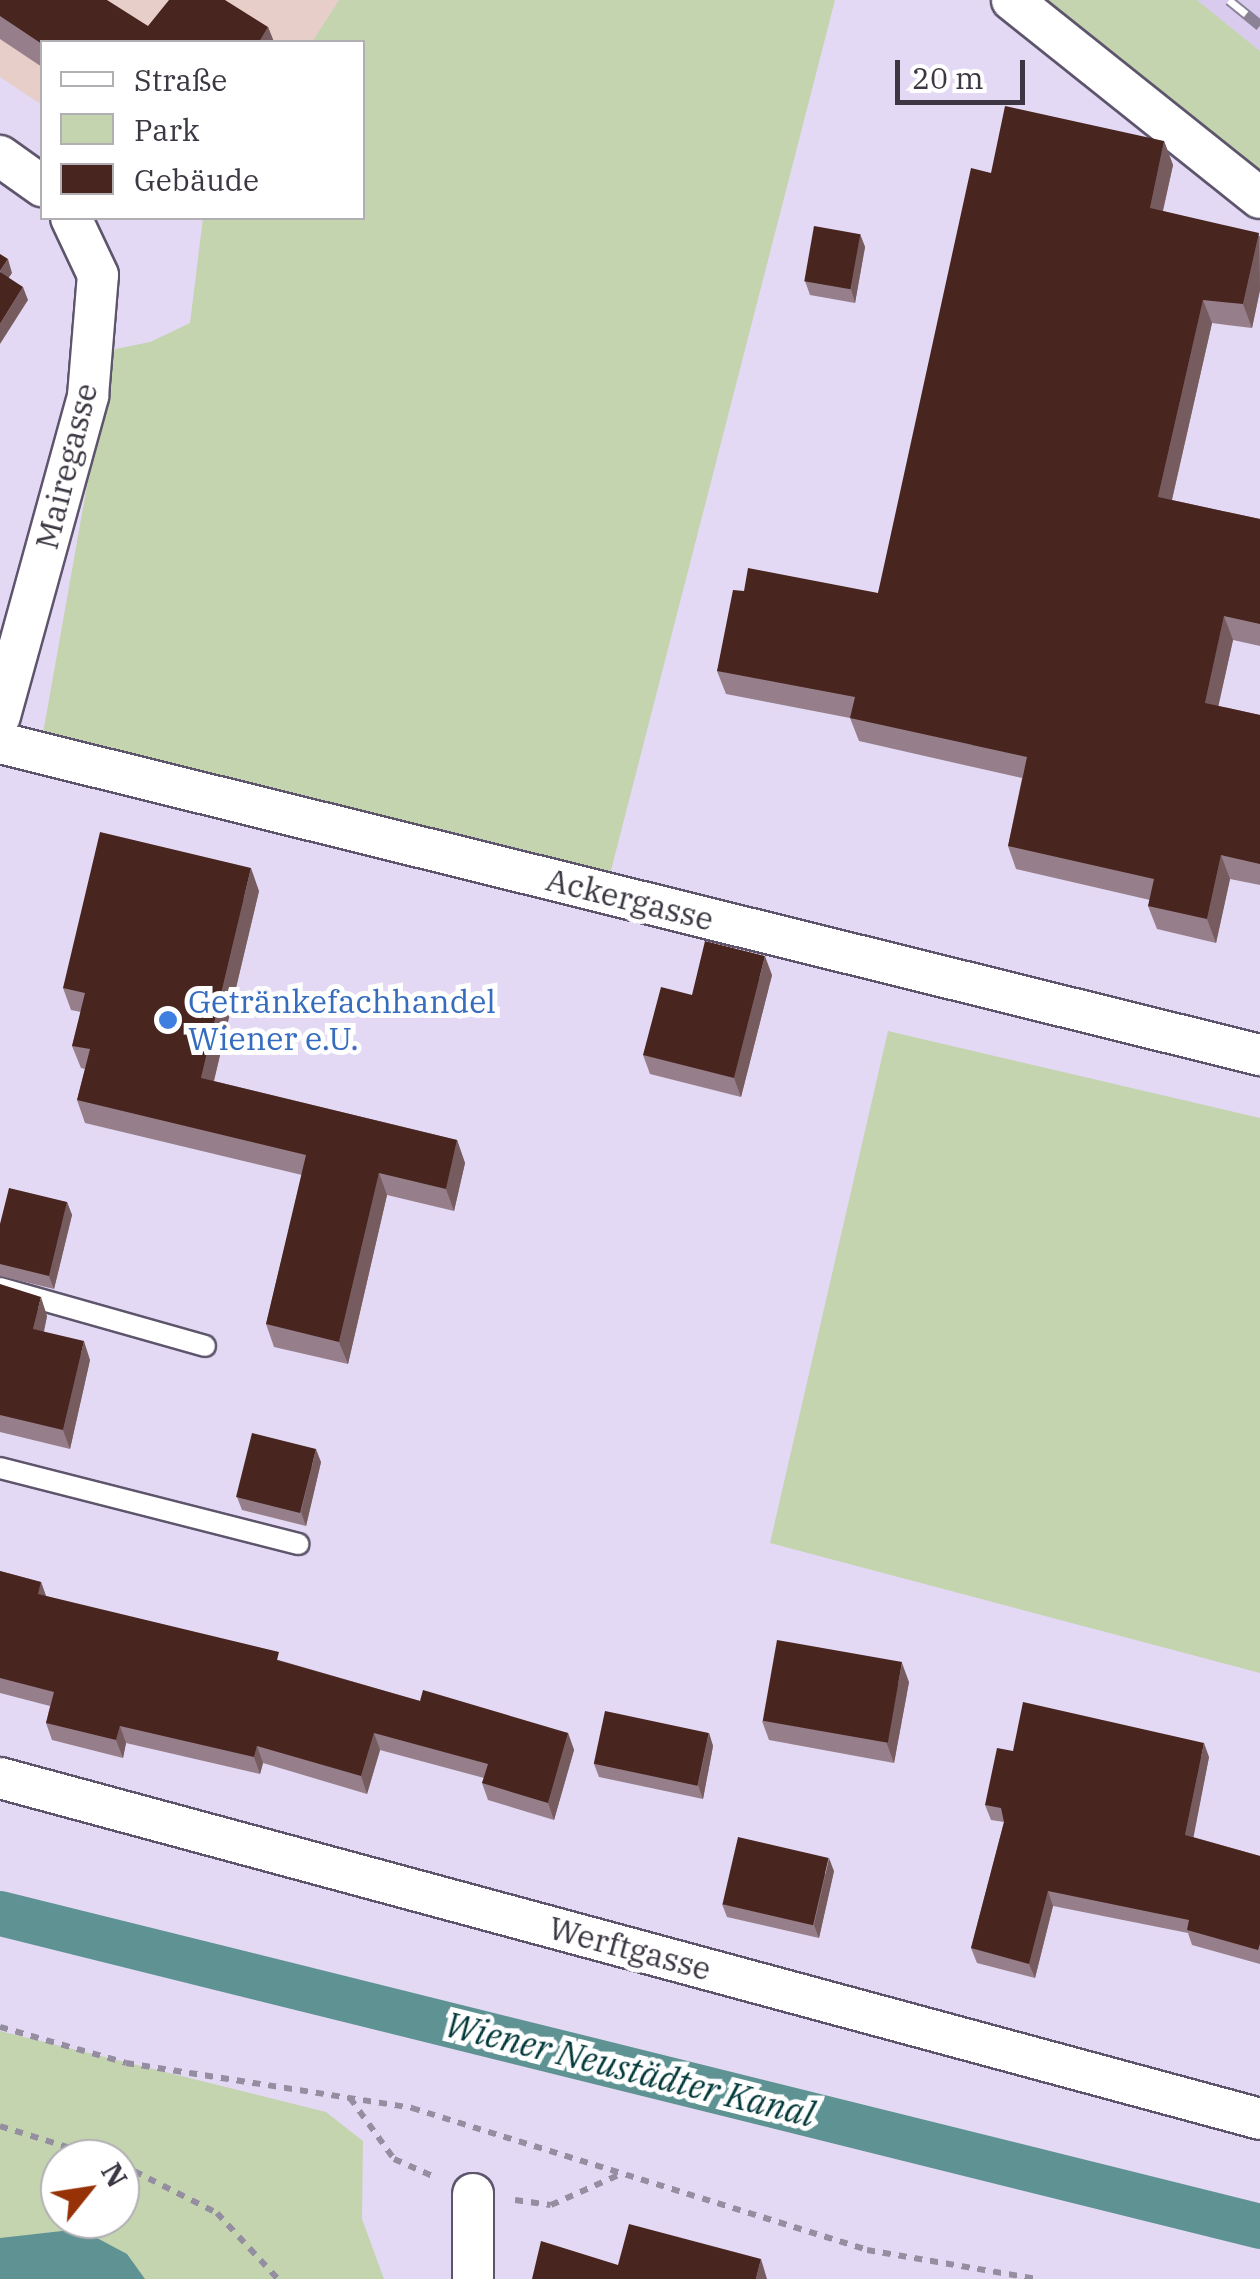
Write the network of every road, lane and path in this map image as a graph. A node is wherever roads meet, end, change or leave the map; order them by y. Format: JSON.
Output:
{"nodes":[{"id":1,"x":1012,"y":0,"type":"edge"},
{"id":2,"x":0,"y":156,"type":"edge"},
{"id":3,"x":40,"y":185,"type":"edge"},
{"id":4,"x":1260,"y":198,"type":"edge"},
{"id":5,"x":71,"y":220,"type":"edge"},
{"id":6,"x":0,"y":716,"type":"edge"},
{"id":7,"x":0,"y":743,"type":"edge"},
{"id":8,"x":1260,"y":1055,"type":"edge"},
{"id":9,"x":0,"y":1288,"type":"edge"},
{"id":10,"x":205,"y":1346,"type":"dead end"},
{"id":11,"x":0,"y":1468,"type":"edge"},
{"id":12,"x":298,"y":1544,"type":"dead end"},
{"id":13,"x":0,"y":1778,"type":"edge"},
{"id":14,"x":0,"y":2027,"type":"edge"},
{"id":15,"x":1260,"y":2119,"type":"edge"},
{"id":16,"x":0,"y":2126,"type":"edge"},
{"id":17,"x":42,"y":2139,"type":"edge"},
{"id":18,"x":140,"y":2174,"type":"edge"},
{"id":19,"x":473,"y":2194,"type":"dead end"},
{"id":20,"x":278,"y":2279,"type":"edge"},
{"id":21,"x":472,"y":2279,"type":"edge"},
{"id":22,"x":1036,"y":2279,"type":"edge"}],
"edges":[{"from":1,"to":4,"type":"street"},
{"from":2,"to":3,"type":"street"},
{"from":5,"to":6,"type":"street","name":"Mairegasse"},
{"from":7,"to":8,"type":"street","name":"Ackergasse"},
{"from":9,"to":10,"type":"lane"},
{"from":11,"to":12,"type":"lane"},
{"from":13,"to":15,"type":"street","name":"Werftgasse"},
{"from":14,"to":22,"type":"path"},
{"from":16,"to":17,"type":"path"},
{"from":18,"to":20,"type":"path"},
{"from":19,"to":21,"type":"street"}]}
